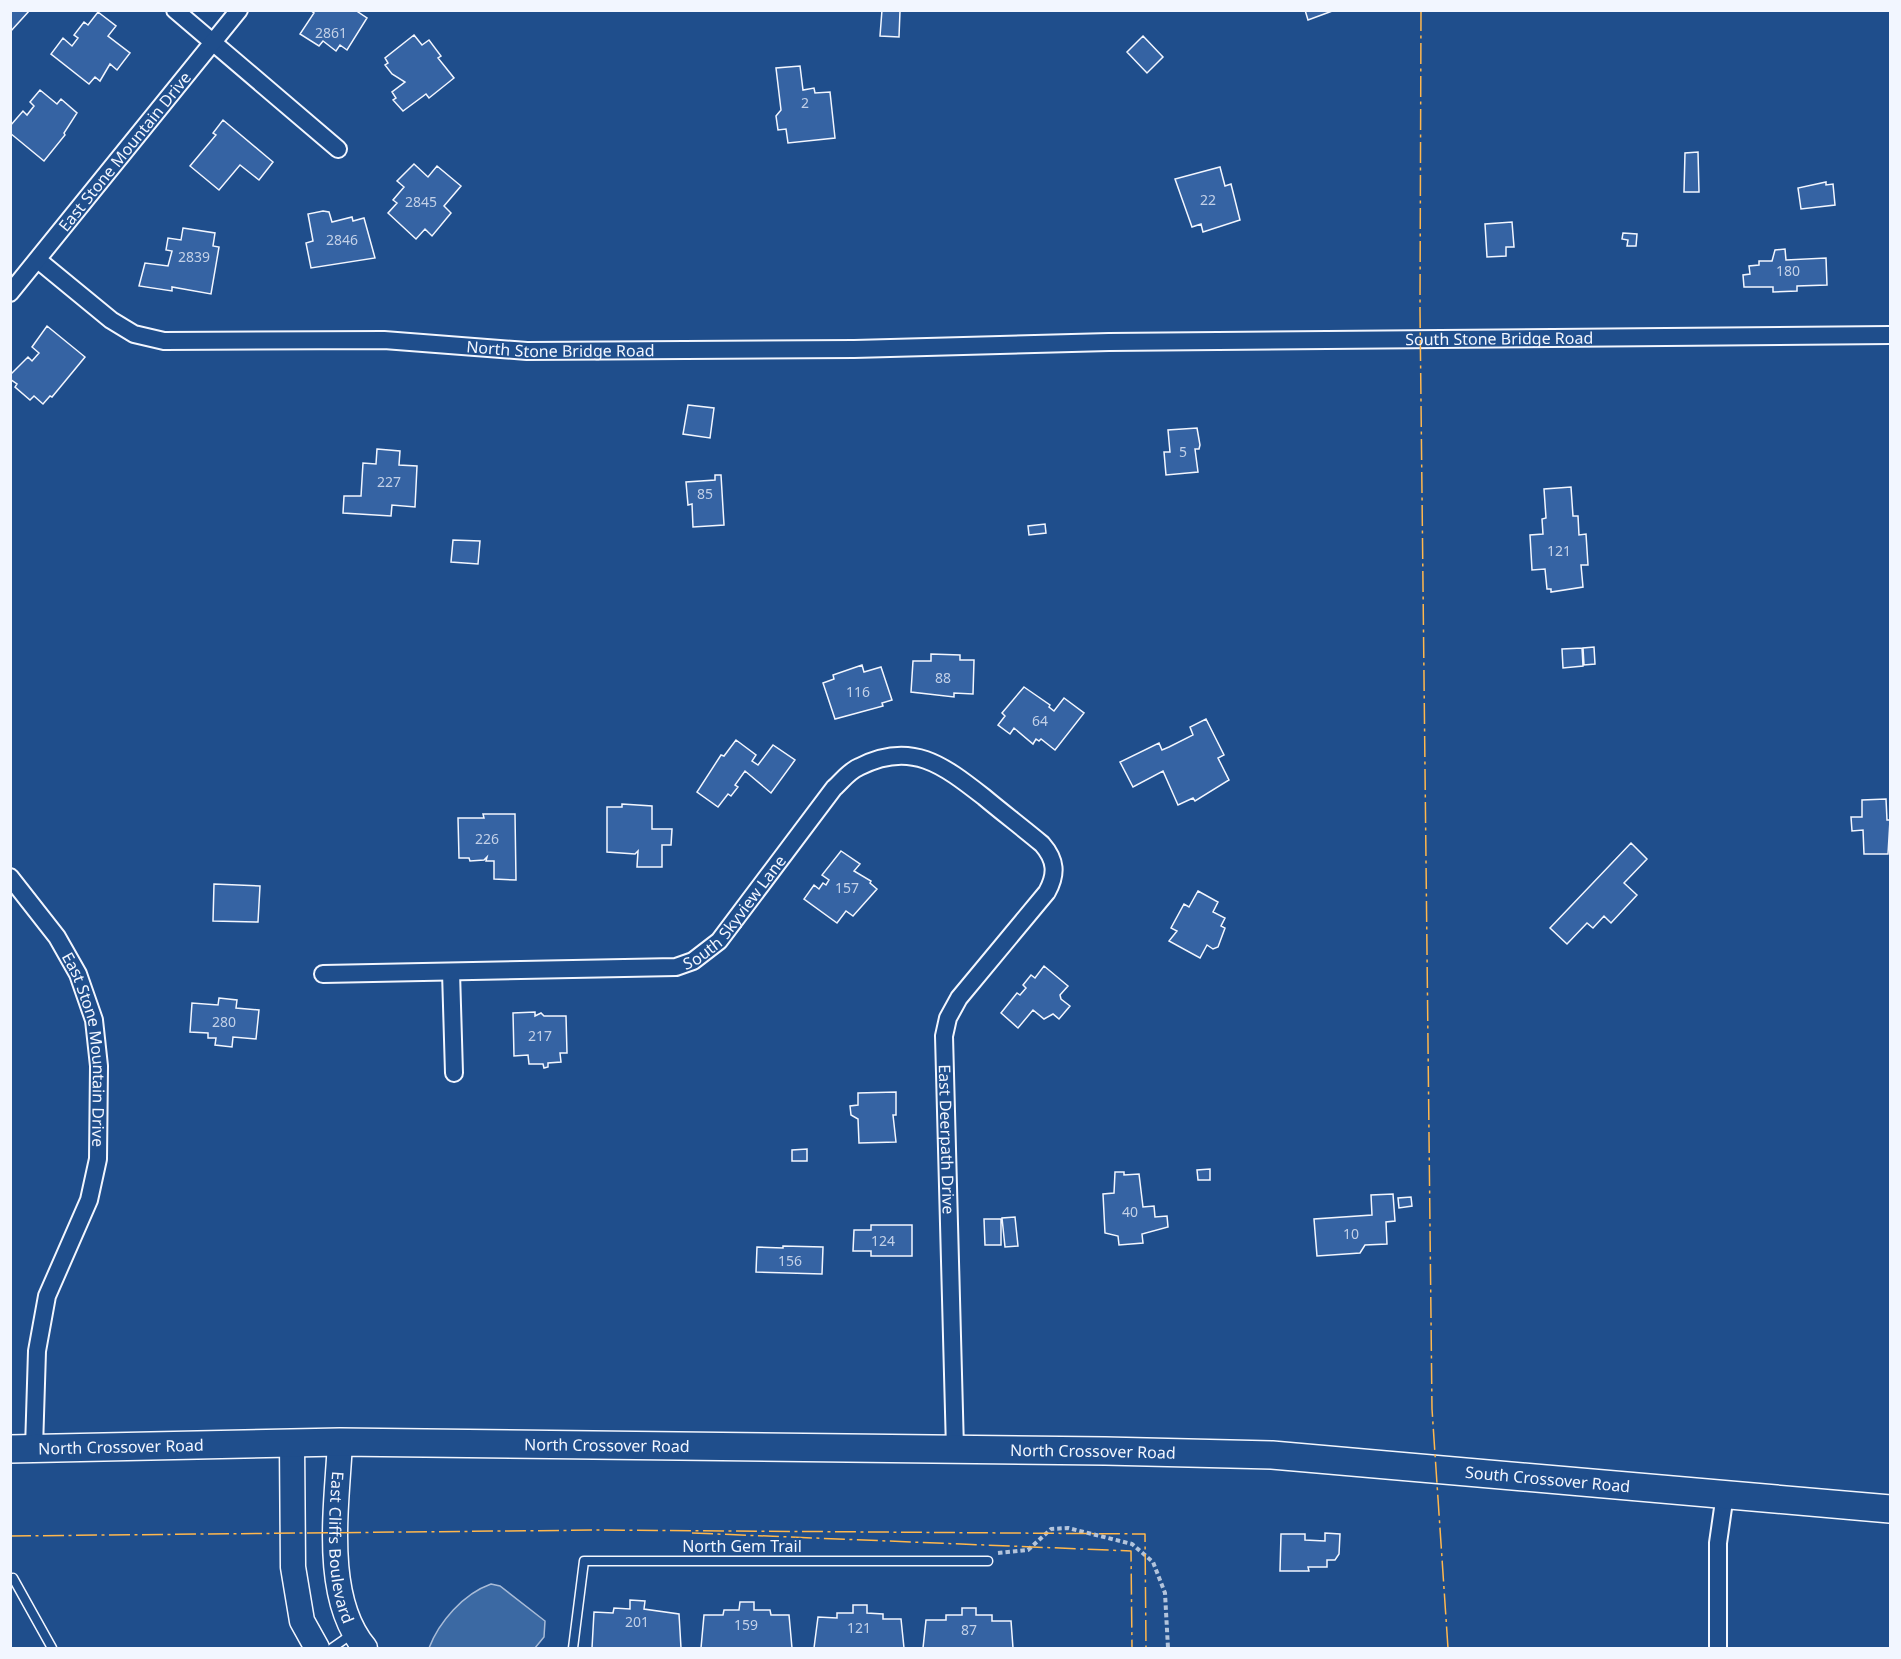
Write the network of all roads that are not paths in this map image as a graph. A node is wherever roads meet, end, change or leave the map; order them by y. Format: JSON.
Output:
{"nodes":[{"id":1,"x":175,"y":10,"type":"edge"},
{"id":2,"x":239,"y":10,"type":"edge"},
{"id":3,"x":215,"y":42,"type":"junction"},
{"id":4,"x":338,"y":149,"type":"dead end"},
{"id":5,"x":38,"y":260,"type":"junction"},
{"id":6,"x":10,"y":293,"type":"edge"},
{"id":7,"x":1890,"y":335,"type":"edge"},
{"id":8,"x":1109,"y":342,"type":"joint"},
{"id":9,"x":1054,"y":867,"type":"joint"},
{"id":10,"x":10,"y":877,"type":"edge"},
{"id":11,"x":451,"y":972,"type":"junction"},
{"id":12,"x":323,"y":974,"type":"dead end"},
{"id":13,"x":454,"y":1073,"type":"dead end"},
{"id":14,"x":340,"y":1442,"type":"junction"},
{"id":15,"x":292,"y":1443,"type":"junction"},
{"id":16,"x":22,"y":1448,"type":"edge"},
{"id":17,"x":955,"y":1449,"type":"junction"},
{"id":18,"x":1203,"y":1453,"type":"joint"},
{"id":19,"x":1725,"y":1494,"type":"junction"},
{"id":20,"x":1890,"y":1509,"type":"edge"},
{"id":21,"x":988,"y":1561,"type":"road end"},
{"id":22,"x":13,"y":1578,"type":"dead end"},
{"id":23,"x":359,"y":1641,"type":"edge"},
{"id":24,"x":52,"y":1648,"type":"edge"},
{"id":25,"x":316,"y":1648,"type":"edge"},
{"id":26,"x":332,"y":1648,"type":"edge"},
{"id":27,"x":573,"y":1648,"type":"edge"},
{"id":28,"x":1718,"y":1648,"type":"edge"}],
"edges":[{"from":1,"to":3,"type":"street"},
{"from":2,"to":3,"type":"street","name":"East Stone Mountain Drive"},
{"from":3,"to":4,"type":"street"},
{"from":3,"to":5,"type":"street","name":"East Stone Mountain Drive"},
{"from":5,"to":6,"type":"street","name":"East Stone Mountain Drive"},
{"from":5,"to":8,"type":"street","name":"North Stone Bridge Road"},
{"from":7,"to":8,"type":"street","name":"South Stone Bridge Road"},
{"from":9,"to":11,"type":"street","name":"South Skyview Lane"},
{"from":9,"to":17,"type":"street","name":"East Deerpath Drive"},
{"from":10,"to":16,"type":"street","name":"East Stone Mountain Drive"},
{"from":11,"to":12,"type":"street","name":"South Skyview Lane"},
{"from":11,"to":13,"type":"street"},
{"from":14,"to":15,"type":"main road","name":"North Crossover Road"},
{"from":14,"to":17,"type":"main road","name":"North Crossover Road"},
{"from":14,"to":23,"type":"street","name":"East Cliffs Boulevard"},
{"from":15,"to":16,"type":"main road","name":"North Crossover Road"},
{"from":15,"to":25,"type":"street"},
{"from":17,"to":18,"type":"main road","name":"North Crossover Road"},
{"from":18,"to":19,"type":"main road","name":"South Crossover Road"},
{"from":19,"to":20,"type":"main road","name":"South Crossover Road"},
{"from":19,"to":28,"type":"street"},
{"from":21,"to":27,"type":"lane","name":"North Gem Trail"},
{"from":22,"to":24,"type":"lane"},
{"from":23,"to":26,"type":"lane"}]}
